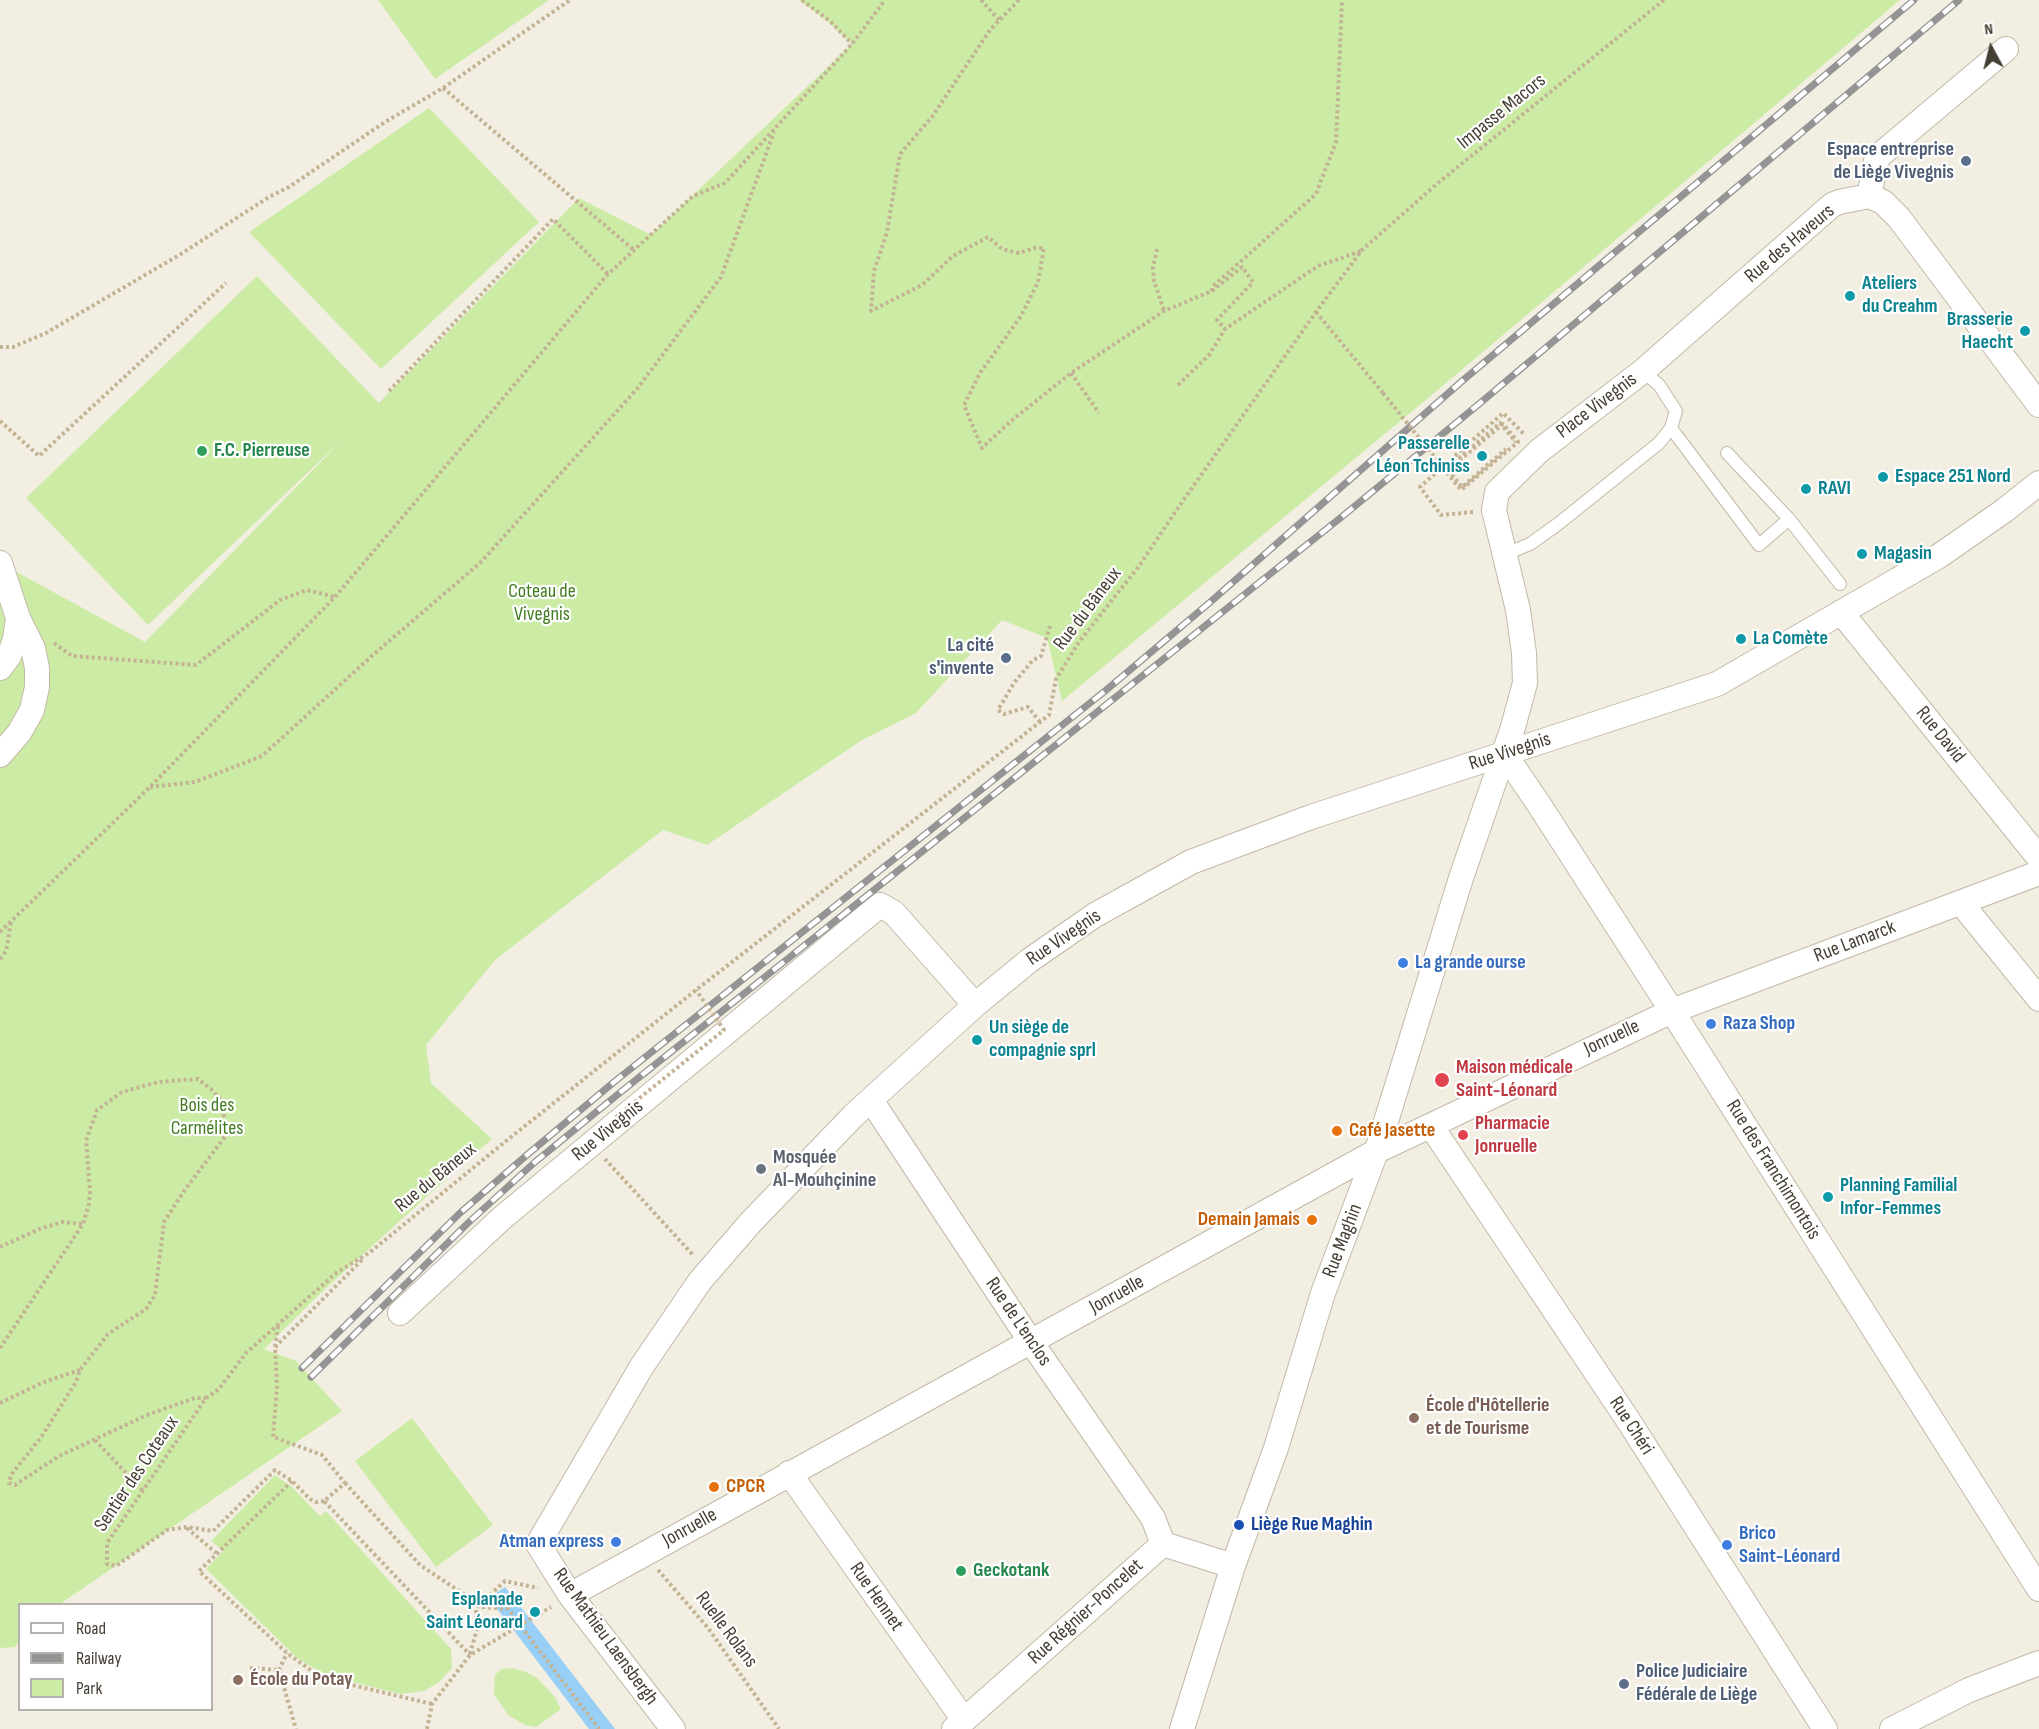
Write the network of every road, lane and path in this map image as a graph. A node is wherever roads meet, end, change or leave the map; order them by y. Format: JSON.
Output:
{"nodes":[{"id":1,"x":570,"y":0,"type":"edge"},
{"id":2,"x":802,"y":0,"type":"edge"},
{"id":3,"x":885,"y":0,"type":"edge"},
{"id":4,"x":981,"y":0,"type":"edge"},
{"id":5,"x":1019,"y":0,"type":"edge"},
{"id":6,"x":1342,"y":0,"type":"edge"},
{"id":7,"x":1664,"y":0,"type":"edge"},
{"id":8,"x":999,"y":20,"type":"junction"},
{"id":9,"x":852,"y":44,"type":"junction"},
{"id":10,"x":2006,"y":49,"type":"dead end"},
{"id":11,"x":443,"y":88,"type":"junction"},
{"id":12,"x":775,"y":129,"type":"junction"},
{"id":13,"x":1869,"y":196,"type":"junction"},
{"id":14,"x":1157,"y":249,"type":"dead end"},
{"id":15,"x":634,"y":250,"type":"junction"},
{"id":16,"x":1362,"y":250,"type":"junction"},
{"id":17,"x":608,"y":274,"type":"junction"},
{"id":18,"x":226,"y":283,"type":"dead end"},
{"id":19,"x":1212,"y":291,"type":"junction"},
{"id":20,"x":1164,"y":311,"type":"junction"},
{"id":21,"x":1316,"y":312,"type":"junction"},
{"id":22,"x":1224,"y":329,"type":"junction"},
{"id":23,"x":0,"y":347,"type":"edge"},
{"id":24,"x":1643,"y":371,"type":"junction"},
{"id":25,"x":1071,"y":373,"type":"junction"},
{"id":26,"x":1178,"y":385,"type":"dead end"},
{"id":27,"x":389,"y":391,"type":"dead end"},
{"id":28,"x":2039,"y":405,"type":"edge"},
{"id":29,"x":1099,"y":413,"type":"dead end"},
{"id":30,"x":0,"y":422,"type":"edge"},
{"id":31,"x":1671,"y":428,"type":"junction"},
{"id":32,"x":1523,"y":433,"type":"dead end"},
{"id":33,"x":1727,"y":453,"type":"dead end"},
{"id":34,"x":1448,"y":465,"type":"junction"},
{"id":35,"x":2039,"y":483,"type":"edge"},
{"id":36,"x":1494,"y":510,"type":"junction"},
{"id":37,"x":1789,"y":519,"type":"junction"},
{"id":38,"x":1503,"y":555,"type":"junction"},
{"id":39,"x":0,"y":563,"type":"edge"},
{"id":40,"x":1840,"y":584,"type":"dead end"},
{"id":41,"x":335,"y":597,"type":"junction"},
{"id":42,"x":0,"y":601,"type":"edge"},
{"id":43,"x":1841,"y":612,"type":"junction"},
{"id":44,"x":18,"y":618,"type":"junction"},
{"id":45,"x":1050,"y":626,"type":"dead end"},
{"id":46,"x":0,"y":668,"type":"edge"},
{"id":47,"x":1040,"y":722,"type":"junction"},
{"id":48,"x":1504,"y":753,"type":"junction"},
{"id":49,"x":0,"y":755,"type":"edge"},
{"id":50,"x":150,"y":787,"type":"junction"},
{"id":51,"x":2039,"y":858,"type":"edge"},
{"id":52,"x":2039,"y":873,"type":"edge"},
{"id":53,"x":1961,"y":903,"type":"junction"},
{"id":54,"x":11,"y":921,"type":"junction"},
{"id":55,"x":0,"y":932,"type":"edge"},
{"id":56,"x":0,"y":959,"type":"edge"},
{"id":57,"x":696,"y":990,"type":"junction"},
{"id":58,"x":2039,"y":999,"type":"edge"},
{"id":59,"x":975,"y":1005,"type":"junction"},
{"id":60,"x":1672,"y":1011,"type":"junction"},
{"id":61,"x":871,"y":1100,"type":"junction"},
{"id":62,"x":616,"y":1118,"type":"dead end"},
{"id":63,"x":1431,"y":1126,"type":"junction"},
{"id":64,"x":592,"y":1144,"type":"junction"},
{"id":65,"x":1377,"y":1151,"type":"junction"},
{"id":66,"x":82,"y":1224,"type":"junction"},
{"id":67,"x":0,"y":1247,"type":"edge"},
{"id":68,"x":369,"y":1253,"type":"junction"},
{"id":69,"x":708,"y":1270,"type":"junction"},
{"id":70,"x":400,"y":1313,"type":"dead end"},
{"id":71,"x":278,"y":1325,"type":"junction"},
{"id":72,"x":1031,"y":1342,"type":"junction"},
{"id":73,"x":0,"y":1347,"type":"edge"},
{"id":74,"x":275,"y":1347,"type":"junction"},
{"id":75,"x":80,"y":1370,"type":"junction"},
{"id":76,"x":206,"y":1398,"type":"junction"},
{"id":77,"x":0,"y":1403,"type":"edge"},
{"id":78,"x":95,"y":1440,"type":"junction"},
{"id":79,"x":789,"y":1473,"type":"junction"},
{"id":80,"x":292,"y":1481,"type":"junction"},
{"id":81,"x":345,"y":1483,"type":"junction"},
{"id":82,"x":143,"y":1491,"type":"junction"},
{"id":83,"x":324,"y":1501,"type":"junction"},
{"id":84,"x":187,"y":1527,"type":"junction"},
{"id":85,"x":538,"y":1544,"type":"joint"},
{"id":86,"x":1163,"y":1544,"type":"junction"},
{"id":87,"x":645,"y":1552,"type":"junction"},
{"id":88,"x":216,"y":1553,"type":"junction"},
{"id":89,"x":1233,"y":1566,"type":"junction"},
{"id":90,"x":2039,"y":1589,"type":"edge"},
{"id":91,"x":570,"y":1596,"type":"junction"},
{"id":92,"x":530,"y":1619,"type":"dead end"},
{"id":93,"x":287,"y":1653,"type":"junction"},
{"id":94,"x":470,"y":1655,"type":"junction"},
{"id":95,"x":2039,"y":1663,"type":"edge"},
{"id":96,"x":250,"y":1668,"type":"dead end"},
{"id":97,"x":279,"y":1670,"type":"junction"},
{"id":98,"x":432,"y":1704,"type":"junction"},
{"id":99,"x":959,"y":1725,"type":"edge"},
{"id":100,"x":296,"y":1729,"type":"edge"},
{"id":101,"x":427,"y":1729,"type":"edge"},
{"id":102,"x":599,"y":1729,"type":"edge"},
{"id":103,"x":673,"y":1729,"type":"edge"},
{"id":104,"x":778,"y":1729,"type":"edge"},
{"id":105,"x":1182,"y":1729,"type":"edge"},
{"id":106,"x":1825,"y":1729,"type":"edge"},
{"id":107,"x":1892,"y":1729,"type":"edge"}],
"edges":[{"from":1,"to":11,"type":"path"},
{"from":2,"to":9,"type":"path"},
{"from":3,"to":9,"type":"path"},
{"from":4,"to":8,"type":"path"},
{"from":5,"to":8,"type":"path"},
{"from":6,"to":19,"type":"path"},
{"from":7,"to":16,"type":"path","name":"Impasse Macors"},
{"from":8,"to":25,"type":"path"},
{"from":9,"to":12,"type":"path"},
{"from":10,"to":13,"type":"street"},
{"from":11,"to":15,"type":"path"},
{"from":11,"to":23,"type":"path"},
{"from":12,"to":15,"type":"path"},
{"from":12,"to":50,"type":"path"},
{"from":13,"to":24,"type":"street","name":"Rue des Haveurs"},
{"from":13,"to":28,"type":"street"},
{"from":14,"to":20,"type":"path"},
{"from":15,"to":17,"type":"path"},
{"from":16,"to":21,"type":"path","name":"Rue du Bâneux"},
{"from":16,"to":22,"type":"path"},
{"from":17,"to":27,"type":"path"},
{"from":17,"to":41,"type":"path"},
{"from":18,"to":30,"type":"path"},
{"from":19,"to":20,"type":"path"},
{"from":19,"to":22,"type":"path"},
{"from":20,"to":25,"type":"path"},
{"from":21,"to":34,"type":"path","bridge":true},
{"from":21,"to":47,"type":"path","name":"Rue du Bâneux"},
{"from":22,"to":26,"type":"path"},
{"from":24,"to":31,"type":"lane","name":"Place Vivegnis"},
{"from":24,"to":36,"type":"street","name":"Place Vivegnis"},
{"from":25,"to":29,"type":"path"},
{"from":31,"to":37,"type":"lane"},
{"from":31,"to":38,"type":"lane"},
{"from":32,"to":34,"type":"path"},
{"from":33,"to":37,"type":"lane"},
{"from":34,"to":36,"type":"path"},
{"from":35,"to":43,"type":"street","name":"Rue Vivegnis"},
{"from":36,"to":38,"type":"street"},
{"from":37,"to":40,"type":"lane"},
{"from":38,"to":48,"type":"street"},
{"from":39,"to":44,"type":"street"},
{"from":41,"to":44,"type":"path"},
{"from":41,"to":50,"type":"path"},
{"from":42,"to":44,"type":"street"},
{"from":43,"to":48,"type":"street","name":"Rue Vivegnis"},
{"from":43,"to":51,"type":"street","name":"Rue David"},
{"from":44,"to":46,"type":"street"},
{"from":44,"to":49,"type":"street"},
{"from":45,"to":47,"type":"path"},
{"from":47,"to":57,"type":"path","name":"Rue du Bâneux"},
{"from":48,"to":59,"type":"street","name":"Rue Vivegnis"},
{"from":48,"to":60,"type":"street","name":"Rue des Franchimontois"},
{"from":48,"to":65,"type":"street","name":"Rue Maghin"},
{"from":50,"to":54,"type":"path"},
{"from":52,"to":53,"type":"street","name":"Rue Lamarck"},
{"from":53,"to":58,"type":"street"},
{"from":53,"to":60,"type":"street","name":"Rue Lamarck"},
{"from":54,"to":55,"type":"path"},
{"from":54,"to":56,"type":"path"},
{"from":57,"to":62,"type":"path","bridge":true},
{"from":57,"to":68,"type":"path","name":"Rue du Bâneux"},
{"from":59,"to":61,"type":"street","name":"Rue Vivegnis"},
{"from":59,"to":64,"type":"street","name":"Rue Vivegnis"},
{"from":60,"to":63,"type":"street","name":"Jonruelle"},
{"from":60,"to":90,"type":"street","name":"Rue des Franchimontois"},
{"from":61,"to":69,"type":"street","name":"Rue Vivegnis"},
{"from":61,"to":72,"type":"street","name":"Rue de L'enclos"},
{"from":63,"to":65,"type":"street","name":"Jonruelle"},
{"from":63,"to":106,"type":"street","name":"Rue Chéri"},
{"from":64,"to":69,"type":"path"},
{"from":64,"to":70,"type":"street","name":"Rue Vivegnis"},
{"from":65,"to":72,"type":"street","name":"Jonruelle"},
{"from":65,"to":89,"type":"street","name":"Rue Maghin"},
{"from":66,"to":67,"type":"path"},
{"from":66,"to":73,"type":"path","name":"Sentier des Coteaux"},
{"from":66,"to":75,"type":"path","name":"Sentier des Coteaux"},
{"from":68,"to":71,"type":"path","name":"Rue du Bâneux"},
{"from":68,"to":74,"type":"path"},
{"from":69,"to":85,"type":"street","name":"Rue Vivegnis"},
{"from":71,"to":74,"type":"path"},
{"from":71,"to":76,"type":"path","name":"Rue du Bâneux"},
{"from":72,"to":79,"type":"street","name":"Jonruelle"},
{"from":72,"to":86,"type":"street","name":"Rue de L'enclos"},
{"from":74,"to":81,"type":"path"},
{"from":75,"to":77,"type":"path"},
{"from":75,"to":78,"type":"path","name":"Sentier des Coteaux"},
{"from":76,"to":78,"type":"path","name":"Sentier des Coteaux"},
{"from":76,"to":82,"type":"path","name":"Sentier des Coteaux"},
{"from":78,"to":82,"type":"path"},
{"from":79,"to":87,"type":"street","name":"Jonruelle"},
{"from":79,"to":99,"type":"street","name":"Rue Hennet"},
{"from":80,"to":83,"type":"path"},
{"from":80,"to":84,"type":"path"},
{"from":80,"to":88,"type":"path"},
{"from":81,"to":83,"type":"path"},
{"from":81,"to":102,"type":"path","bridge":true},
{"from":82,"to":84,"type":"path","name":"Sentier des Coteaux"},
{"from":83,"to":94,"type":"path"},
{"from":84,"to":88,"type":"path"},
{"from":85,"to":91,"type":"street","name":"Rue Mathieu Laensbergh"},
{"from":86,"to":89,"type":"street"},
{"from":86,"to":99,"type":"street","name":"Rue Régnier-Poncelet"},
{"from":87,"to":91,"type":"street","name":"Jonruelle"},
{"from":87,"to":104,"type":"path","name":"Ruelle Rolans"},
{"from":88,"to":93,"type":"path"},
{"from":89,"to":105,"type":"street","name":"Rue Maghin"},
{"from":91,"to":94,"type":"path"},
{"from":91,"to":103,"type":"street","name":"Rue Mathieu Laensbergh"},
{"from":92,"to":94,"type":"path"},
{"from":93,"to":97,"type":"path"},
{"from":93,"to":98,"type":"path"},
{"from":94,"to":98,"type":"path"},
{"from":95,"to":107,"type":"street"},
{"from":96,"to":97,"type":"path"},
{"from":97,"to":100,"type":"path"},
{"from":98,"to":101,"type":"path"}]}
